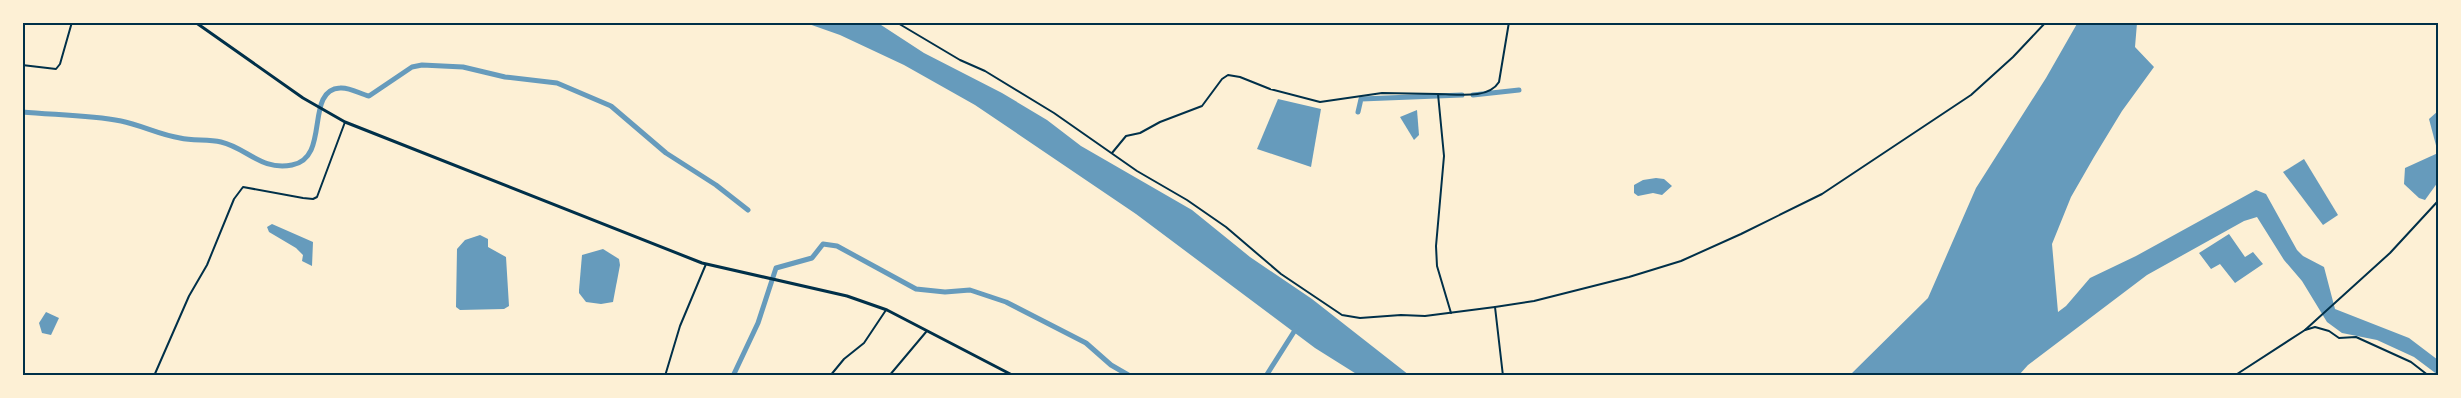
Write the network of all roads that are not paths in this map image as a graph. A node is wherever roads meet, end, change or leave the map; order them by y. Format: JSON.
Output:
{"nodes":[{"id":1,"x":72,"y":22,"type":"edge"},
{"id":2,"x":195,"y":22,"type":"edge"},
{"id":3,"x":896,"y":22,"type":"edge"},
{"id":4,"x":1509,"y":22,"type":"edge"},
{"id":5,"x":2046,"y":22,"type":"edge"},
{"id":6,"x":22,"y":66,"type":"edge"},
{"id":7,"x":1438,"y":96,"type":"junction"},
{"id":8,"x":345,"y":122,"type":"junction"},
{"id":9,"x":1112,"y":153,"type":"junction"},
{"id":10,"x":2438,"y":201,"type":"edge"},
{"id":11,"x":706,"y":264,"type":"junction"},
{"id":12,"x":1495,"y":307,"type":"junction"},
{"id":13,"x":887,"y":310,"type":"junction"},
{"id":14,"x":1451,"y":313,"type":"junction"},
{"id":15,"x":928,"y":330,"type":"junction"},
{"id":16,"x":2305,"y":330,"type":"junction"},
{"id":17,"x":154,"y":376,"type":"edge"},
{"id":18,"x":665,"y":376,"type":"edge"},
{"id":19,"x":830,"y":376,"type":"edge"},
{"id":20,"x":889,"y":376,"type":"edge"},
{"id":21,"x":1014,"y":376,"type":"edge"},
{"id":22,"x":1503,"y":376,"type":"edge"},
{"id":23,"x":2234,"y":376,"type":"edge"},
{"id":24,"x":2429,"y":376,"type":"edge"}],
"edges":[{"from":1,"to":6,"type":"street"},
{"from":2,"to":8,"type":"main road"},
{"from":3,"to":9,"type":"street"},
{"from":4,"to":7,"type":"street"},
{"from":5,"to":12,"type":"street"},
{"from":7,"to":9,"type":"street"},
{"from":7,"to":14,"type":"street"},
{"from":8,"to":11,"type":"main road"},
{"from":8,"to":17,"type":"street"},
{"from":9,"to":14,"type":"street"},
{"from":10,"to":16,"type":"street"},
{"from":11,"to":13,"type":"main road"},
{"from":11,"to":18,"type":"street"},
{"from":12,"to":14,"type":"street"},
{"from":12,"to":22,"type":"street"},
{"from":13,"to":15,"type":"main road"},
{"from":13,"to":19,"type":"street"},
{"from":15,"to":20,"type":"street"},
{"from":15,"to":21,"type":"main road"},
{"from":16,"to":23,"type":"street"},
{"from":16,"to":24,"type":"street"}]}
